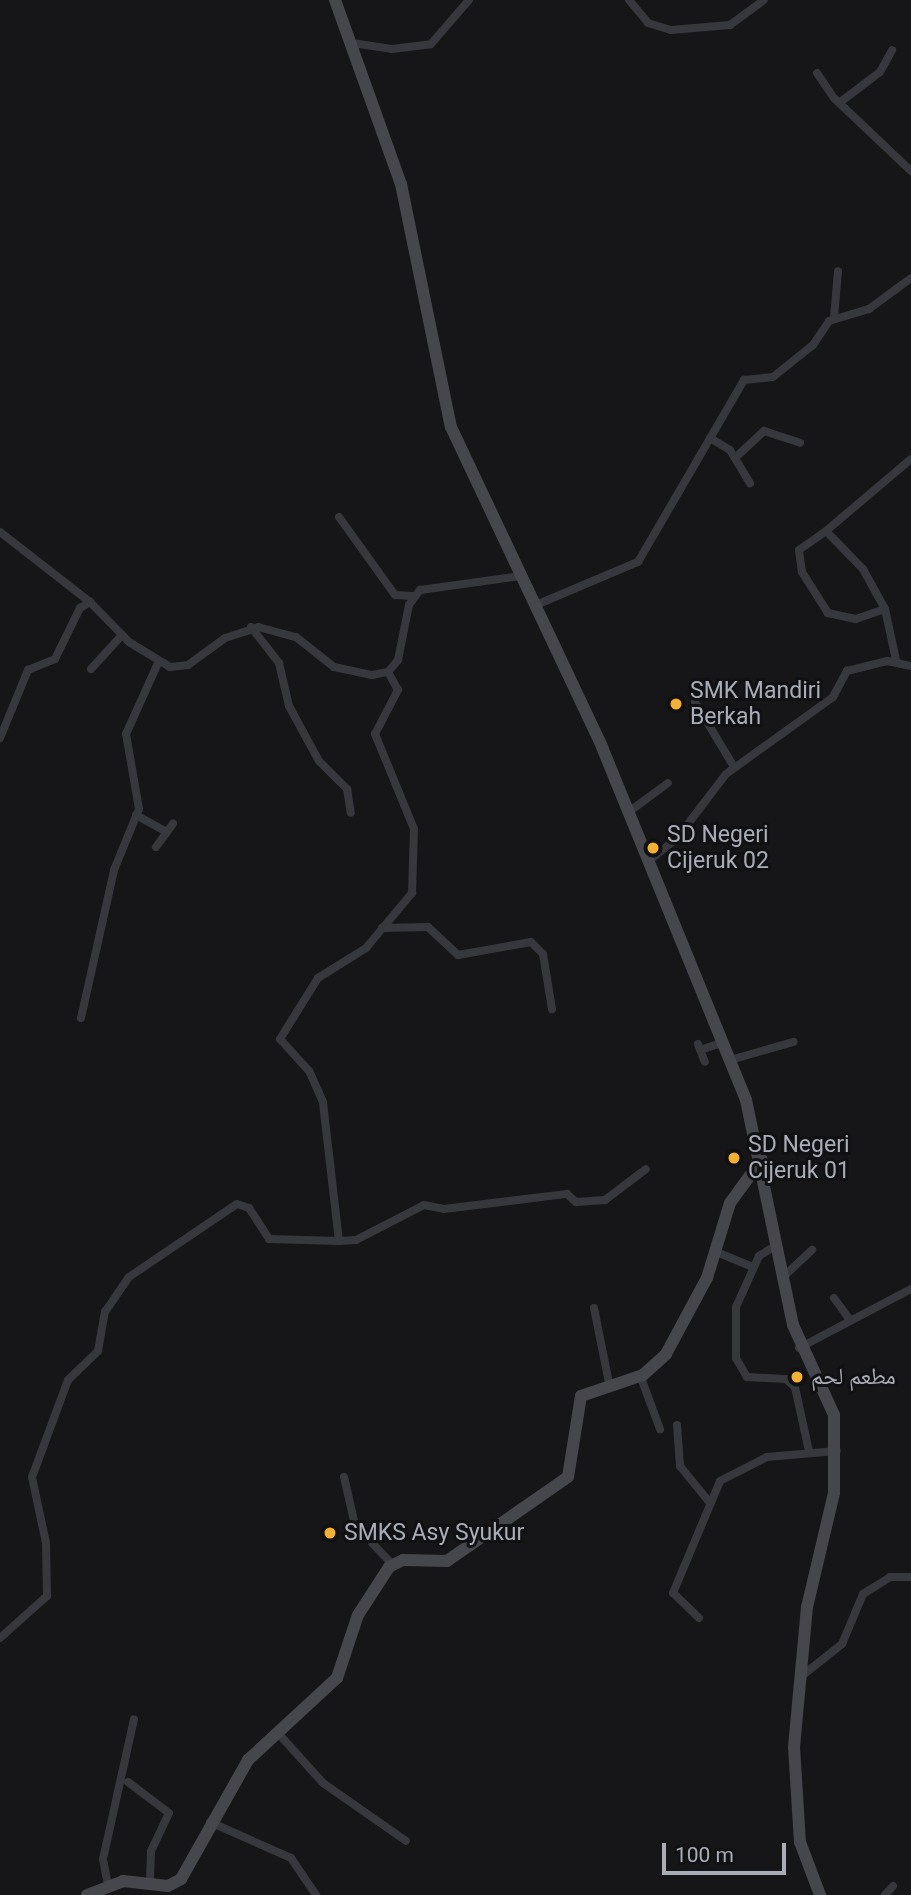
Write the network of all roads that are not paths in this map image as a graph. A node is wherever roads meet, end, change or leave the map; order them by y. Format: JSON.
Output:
{"nodes":[{"id":1,"x":335,"y":0,"type":"edge"},
{"id":2,"x":469,"y":0,"type":"edge"},
{"id":3,"x":629,"y":0,"type":"edge"},
{"id":4,"x":764,"y":0,"type":"edge"},
{"id":5,"x":352,"y":43,"type":"junction"},
{"id":6,"x":892,"y":50,"type":"dead end"},
{"id":7,"x":817,"y":73,"type":"dead end"},
{"id":8,"x":843,"y":100,"type":"junction"},
{"id":9,"x":911,"y":171,"type":"edge"},
{"id":10,"x":838,"y":271,"type":"dead end"},
{"id":11,"x":911,"y":278,"type":"edge"},
{"id":12,"x":834,"y":317,"type":"junction"},
{"id":13,"x":715,"y":441,"type":"junction"},
{"id":14,"x":800,"y":443,"type":"dead end"},
{"id":15,"x":735,"y":458,"type":"junction"},
{"id":16,"x":911,"y":459,"type":"edge"},
{"id":17,"x":750,"y":483,"type":"dead end"},
{"id":18,"x":339,"y":517,"type":"dead end"},
{"id":19,"x":0,"y":531,"type":"edge"},
{"id":20,"x":827,"y":531,"type":"junction"},
{"id":21,"x":521,"y":576,"type":"junction"},
{"id":22,"x":413,"y":596,"type":"junction"},
{"id":23,"x":90,"y":602,"type":"junction"},
{"id":24,"x":536,"y":605,"type":"junction"},
{"id":25,"x":885,"y":609,"type":"junction"},
{"id":26,"x":251,"y":627,"type":"junction"},
{"id":27,"x":122,"y":635,"type":"junction"},
{"id":28,"x":896,"y":660,"type":"junction"},
{"id":29,"x":158,"y":663,"type":"junction"},
{"id":30,"x":911,"y":666,"type":"edge"},
{"id":31,"x":91,"y":670,"type":"dead end"},
{"id":32,"x":388,"y":672,"type":"junction"},
{"id":33,"x":695,"y":702,"type":"dead end"},
{"id":34,"x":0,"y":738,"type":"edge"},
{"id":35,"x":734,"y":767,"type":"junction"},
{"id":36,"x":668,"y":783,"type":"dead end"},
{"id":37,"x":630,"y":811,"type":"junction"},
{"id":38,"x":351,"y":813,"type":"dead end"},
{"id":39,"x":136,"y":815,"type":"junction"},
{"id":40,"x":173,"y":824,"type":"dead end"},
{"id":41,"x":164,"y":831,"type":"junction"},
{"id":42,"x":156,"y":847,"type":"dead end"},
{"id":43,"x":650,"y":860,"type":"junction"},
{"id":44,"x":382,"y":928,"type":"junction"},
{"id":45,"x":552,"y":1009,"type":"dead end"},
{"id":46,"x":81,"y":1018,"type":"dead end"},
{"id":47,"x":793,"y":1042,"type":"dead end"},
{"id":48,"x":722,"y":1044,"type":"junction"},
{"id":49,"x":730,"y":1060,"type":"junction"},
{"id":50,"x":705,"y":1062,"type":"dead end"},
{"id":51,"x":762,"y":1159,"type":"junction"},
{"id":52,"x":646,"y":1169,"type":"dead end"},
{"id":53,"x":339,"y":1241,"type":"junction"},
{"id":54,"x":777,"y":1245,"type":"junction"},
{"id":55,"x":812,"y":1250,"type":"dead end"},
{"id":56,"x":714,"y":1251,"type":"junction"},
{"id":57,"x":752,"y":1267,"type":"junction"},
{"id":58,"x":783,"y":1277,"type":"junction"},
{"id":59,"x":911,"y":1289,"type":"edge"},
{"id":60,"x":834,"y":1298,"type":"dead end"},
{"id":61,"x":594,"y":1308,"type":"dead end"},
{"id":62,"x":850,"y":1320,"type":"junction"},
{"id":63,"x":799,"y":1348,"type":"junction"},
{"id":64,"x":640,"y":1375,"type":"junction"},
{"id":65,"x":599,"y":1386,"type":"junction"},
{"id":66,"x":677,"y":1425,"type":"dead end"},
{"id":67,"x":660,"y":1429,"type":"dead end"},
{"id":68,"x":809,"y":1451,"type":"junction"},
{"id":69,"x":837,"y":1451,"type":"junction"},
{"id":70,"x":344,"y":1477,"type":"dead end"},
{"id":71,"x":710,"y":1503,"type":"junction"},
{"id":72,"x":392,"y":1564,"type":"junction"},
{"id":73,"x":911,"y":1577,"type":"edge"},
{"id":74,"x":699,"y":1618,"type":"dead end"},
{"id":75,"x":0,"y":1638,"type":"edge"},
{"id":76,"x":803,"y":1675,"type":"junction"},
{"id":77,"x":134,"y":1719,"type":"dead end"},
{"id":78,"x":278,"y":1733,"type":"junction"},
{"id":79,"x":128,"y":1782,"type":"dead end"},
{"id":80,"x":211,"y":1822,"type":"junction"},
{"id":81,"x":406,"y":1841,"type":"dead end"},
{"id":82,"x":150,"y":1884,"type":"junction"},
{"id":83,"x":108,"y":1885,"type":"junction"},
{"id":84,"x":893,"y":1886,"type":"dead end"},
{"id":85,"x":87,"y":1895,"type":"edge"},
{"id":86,"x":316,"y":1895,"type":"edge"},
{"id":87,"x":820,"y":1895,"type":"edge"},
{"id":88,"x":886,"y":1895,"type":"edge"}],
"edges":[{"from":1,"to":5,"type":"main road"},
{"from":2,"to":5,"type":"street"},
{"from":3,"to":4,"type":"street"},
{"from":5,"to":21,"type":"main road"},
{"from":6,"to":8,"type":"street"},
{"from":7,"to":8,"type":"street"},
{"from":8,"to":9,"type":"street"},
{"from":10,"to":12,"type":"street"},
{"from":11,"to":12,"type":"street"},
{"from":12,"to":13,"type":"street"},
{"from":13,"to":15,"type":"street"},
{"from":13,"to":24,"type":"street"},
{"from":14,"to":15,"type":"street"},
{"from":15,"to":17,"type":"street"},
{"from":16,"to":20,"type":"street"},
{"from":18,"to":22,"type":"street"},
{"from":19,"to":23,"type":"street"},
{"from":20,"to":25,"type":"street"},
{"from":20,"to":25,"type":"street"},
{"from":21,"to":22,"type":"street"},
{"from":21,"to":24,"type":"main road"},
{"from":22,"to":32,"type":"street"},
{"from":23,"to":27,"type":"street"},
{"from":23,"to":34,"type":"street"},
{"from":24,"to":37,"type":"main road"},
{"from":25,"to":28,"type":"street"},
{"from":26,"to":29,"type":"street"},
{"from":26,"to":32,"type":"street"},
{"from":26,"to":38,"type":"street"},
{"from":27,"to":29,"type":"street"},
{"from":27,"to":31,"type":"street"},
{"from":28,"to":30,"type":"street"},
{"from":28,"to":35,"type":"street"},
{"from":29,"to":39,"type":"street"},
{"from":32,"to":44,"type":"street"},
{"from":33,"to":35,"type":"street"},
{"from":35,"to":43,"type":"street"},
{"from":36,"to":37,"type":"street"},
{"from":37,"to":43,"type":"main road"},
{"from":39,"to":41,"type":"street"},
{"from":39,"to":46,"type":"street"},
{"from":40,"to":41,"type":"street"},
{"from":41,"to":42,"type":"street"},
{"from":43,"to":48,"type":"main road"},
{"from":44,"to":45,"type":"street"},
{"from":44,"to":53,"type":"street"},
{"from":47,"to":49,"type":"street"},
{"from":48,"to":49,"type":"main road"},
{"from":48,"to":50,"type":"street"},
{"from":49,"to":51,"type":"main road"},
{"from":51,"to":54,"type":"main road"},
{"from":51,"to":56,"type":"main road"},
{"from":52,"to":53,"type":"street"},
{"from":53,"to":75,"type":"street"},
{"from":54,"to":57,"type":"street"},
{"from":54,"to":58,"type":"main road"},
{"from":55,"to":58,"type":"street"},
{"from":56,"to":57,"type":"street"},
{"from":56,"to":64,"type":"main road"},
{"from":57,"to":68,"type":"street"},
{"from":58,"to":63,"type":"main road"},
{"from":59,"to":62,"type":"street"},
{"from":60,"to":62,"type":"street"},
{"from":61,"to":65,"type":"street"},
{"from":62,"to":63,"type":"street"},
{"from":63,"to":69,"type":"main road"},
{"from":64,"to":65,"type":"main road"},
{"from":64,"to":67,"type":"street"},
{"from":65,"to":72,"type":"main road"},
{"from":66,"to":71,"type":"street"},
{"from":68,"to":69,"type":"street"},
{"from":68,"to":71,"type":"street"},
{"from":69,"to":76,"type":"main road"},
{"from":70,"to":72,"type":"street"},
{"from":71,"to":74,"type":"street"},
{"from":72,"to":78,"type":"main road"},
{"from":73,"to":76,"type":"street"},
{"from":76,"to":87,"type":"main road"},
{"from":77,"to":83,"type":"street"},
{"from":78,"to":80,"type":"main road"},
{"from":78,"to":81,"type":"street"},
{"from":79,"to":82,"type":"street"},
{"from":80,"to":82,"type":"main road"},
{"from":80,"to":86,"type":"street"},
{"from":82,"to":83,"type":"main road"},
{"from":83,"to":85,"type":"main road"},
{"from":84,"to":88,"type":"street"}]}
